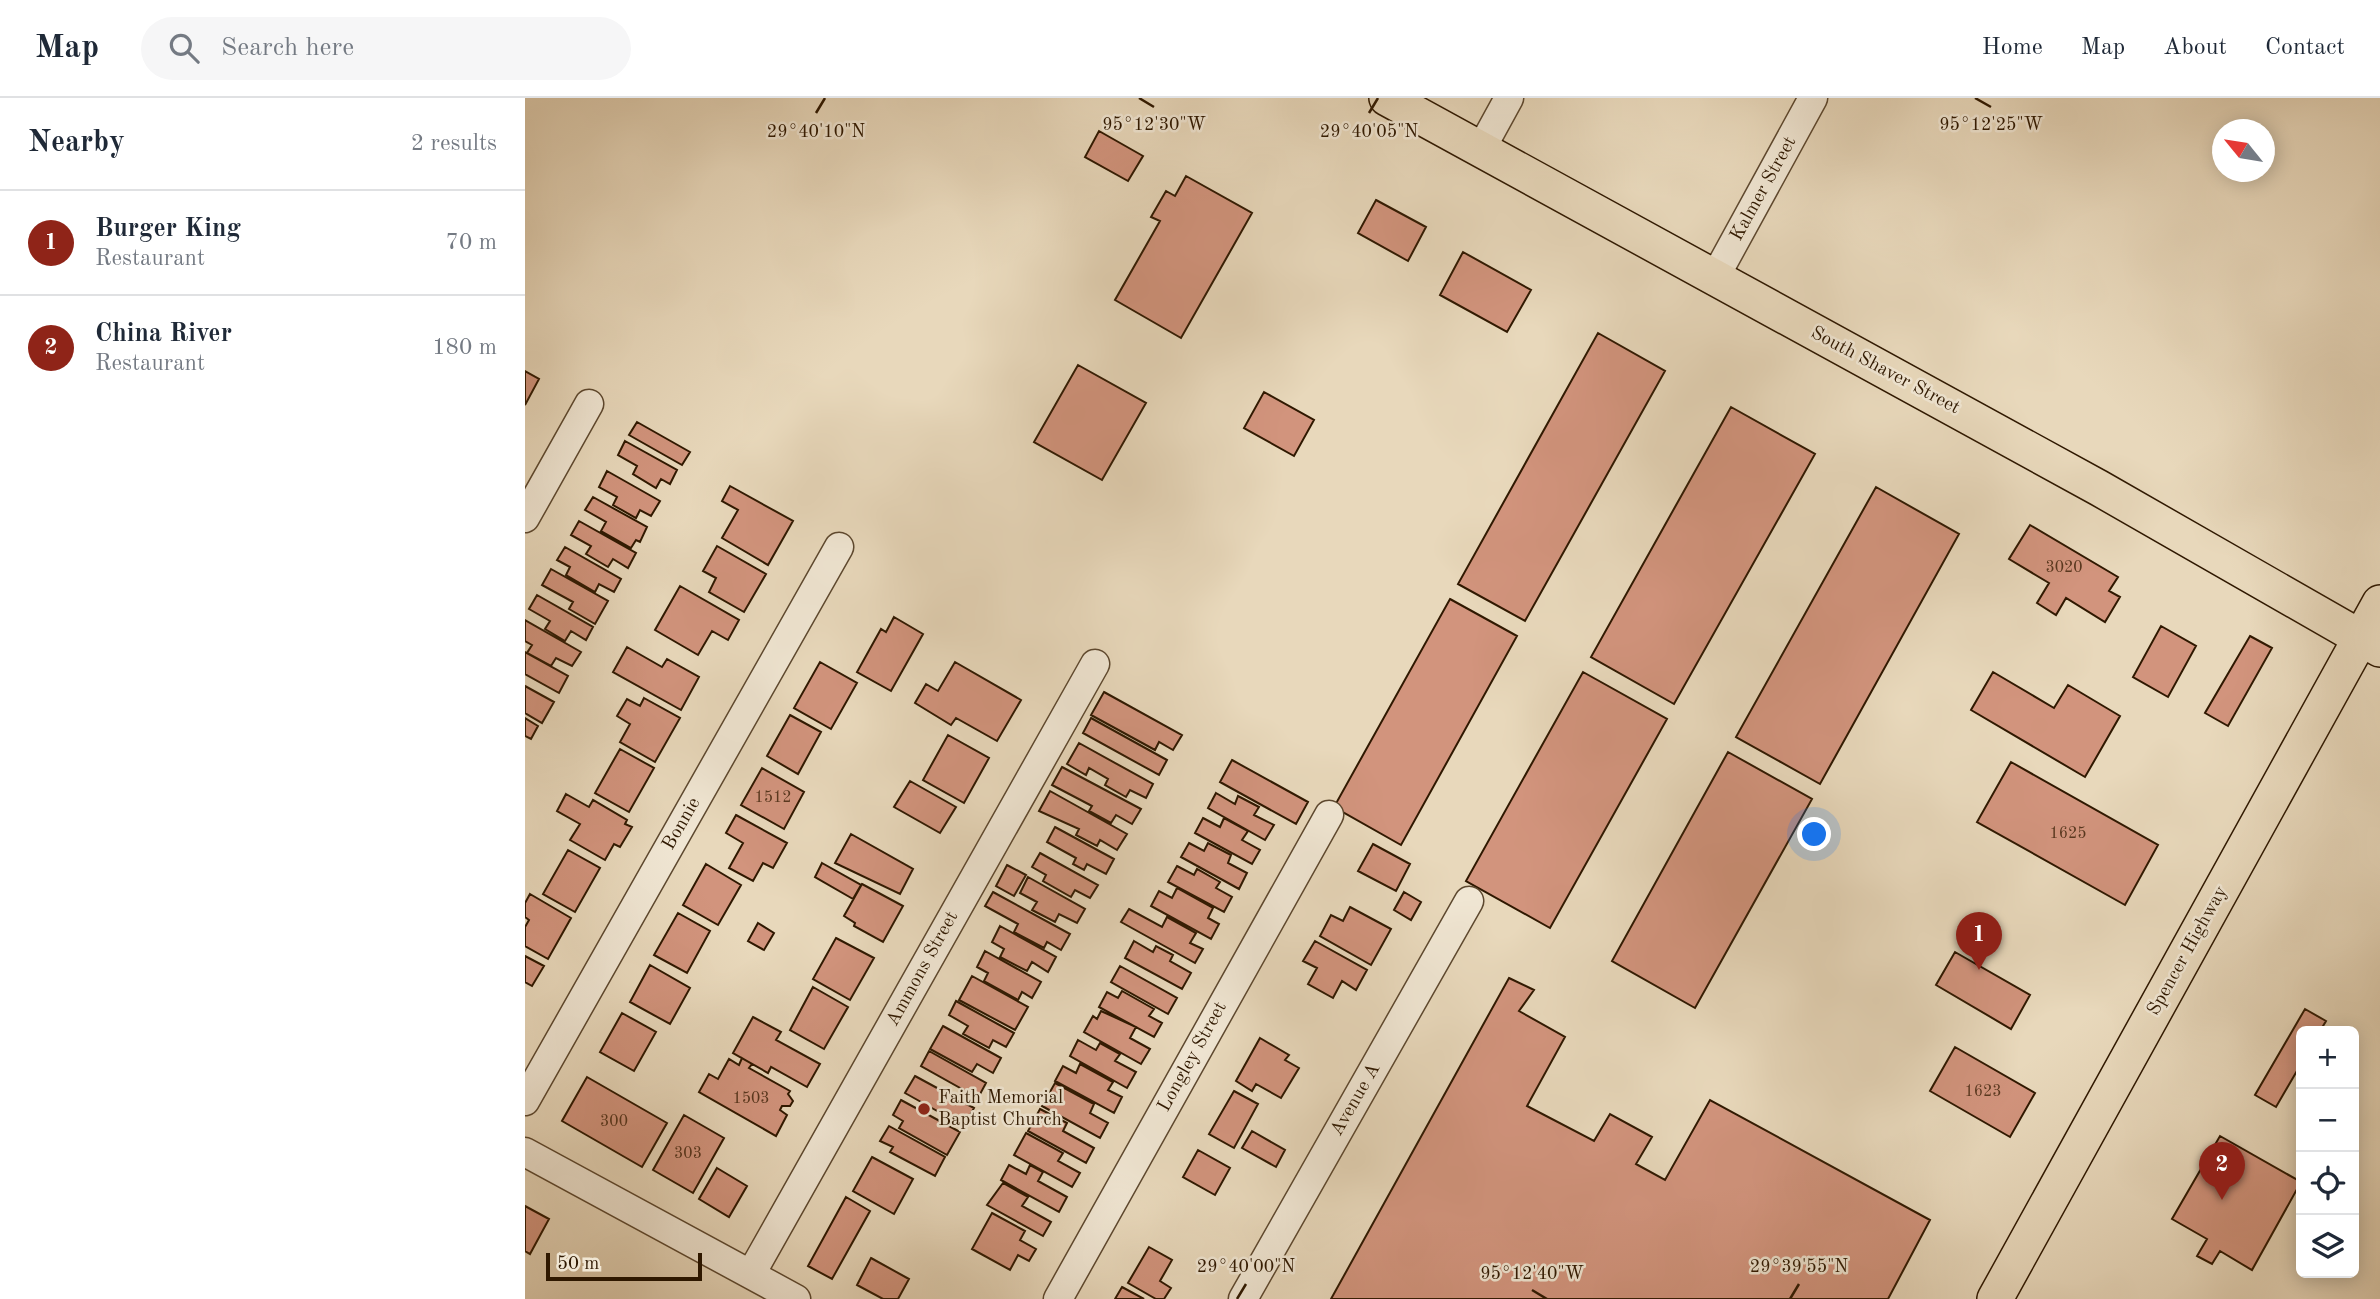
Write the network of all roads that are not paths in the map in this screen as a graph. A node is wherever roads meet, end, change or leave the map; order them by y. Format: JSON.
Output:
{"nodes":[{"id":1,"x":1387,"y":98,"type":"edge"},
{"id":2,"x":1509,"y":98,"type":"edge"},
{"id":3,"x":1813,"y":98,"type":"edge"},
{"id":4,"x":1480,"y":151,"type":"junction"},
{"id":5,"x":1714,"y":279,"type":"junction"},
{"id":6,"x":589,"y":404,"type":"dead end"},
{"id":7,"x":525,"y":518,"type":"edge"},
{"id":8,"x":839,"y":547,"type":"dead end"},
{"id":9,"x":2380,"y":603,"type":"edge"},
{"id":10,"x":2370,"y":643,"type":"edge"},
{"id":11,"x":1095,"y":664,"type":"dead end"},
{"id":12,"x":1329,"y":815,"type":"dead end"},
{"id":13,"x":1469,"y":901,"type":"dead end"},
{"id":14,"x":525,"y":1101,"type":"edge"},
{"id":15,"x":525,"y":1152,"type":"edge"},
{"id":16,"x":751,"y":1274,"type":"junction"},
{"id":17,"x":796,"y":1299,"type":"edge"},
{"id":18,"x":1058,"y":1299,"type":"edge"},
{"id":19,"x":1243,"y":1299,"type":"edge"},
{"id":20,"x":1995,"y":1299,"type":"edge"}],
"edges":[{"from":1,"to":4,"type":"main road","name":"South Shaver Street"},
{"from":2,"to":4,"type":"street"},
{"from":3,"to":5,"type":"street","name":"Kalmer Street"},
{"from":4,"to":5,"type":"main road","name":"South Shaver Street"},
{"from":5,"to":10,"type":"main road","name":"South Shaver Street"},
{"from":6,"to":7,"type":"street"},
{"from":8,"to":14,"type":"street","name":"Bonnie"},
{"from":9,"to":10,"type":"main road","name":"Spencer Highway"},
{"from":10,"to":20,"type":"main road","name":"Spencer Highway"},
{"from":11,"to":16,"type":"street","name":"Ammons Street"},
{"from":12,"to":18,"type":"street","name":"Longley Street"},
{"from":13,"to":19,"type":"street","name":"Avenue A"},
{"from":15,"to":16,"type":"street"},
{"from":16,"to":17,"type":"street"}]}
